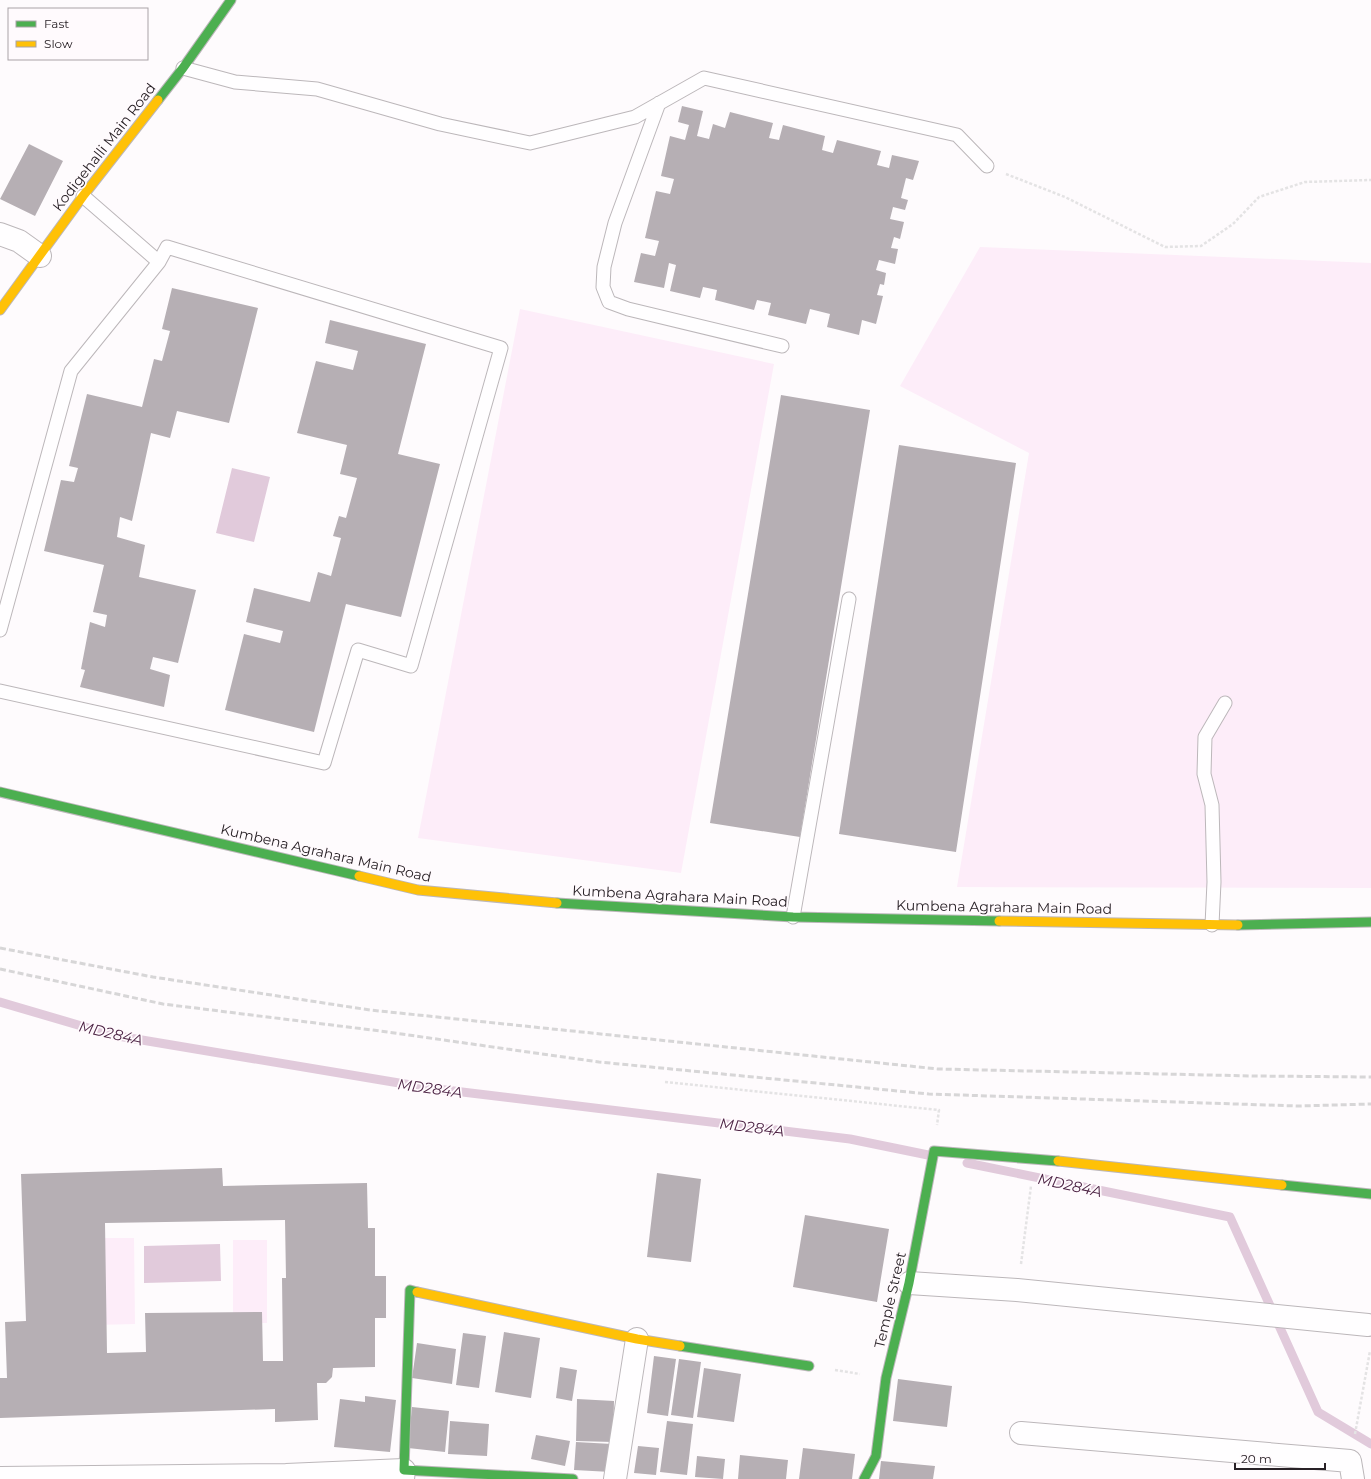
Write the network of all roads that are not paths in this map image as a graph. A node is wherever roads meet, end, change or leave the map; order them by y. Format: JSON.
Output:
{"nodes":[{"id":1,"x":231,"y":0,"type":"edge"},
{"id":2,"x":183,"y":68,"type":"junction"},
{"id":3,"x":659,"y":103,"type":"junction"},
{"id":4,"x":987,"y":166,"type":"road end"},
{"id":5,"x":83,"y":196,"type":"junction"},
{"id":6,"x":0,"y":234,"type":"edge"},
{"id":7,"x":40,"y":256,"type":"junction"},
{"id":8,"x":159,"y":262,"type":"junction"},
{"id":9,"x":0,"y":310,"type":"edge"},
{"id":10,"x":782,"y":346,"type":"dead end"},
{"id":11,"x":849,"y":599,"type":"dead end"},
{"id":12,"x":0,"y":630,"type":"edge"},
{"id":13,"x":0,"y":692,"type":"edge"},
{"id":14,"x":1225,"y":703,"type":"dead end"},
{"id":15,"x":0,"y":792,"type":"edge"},
{"id":16,"x":793,"y":917,"type":"junction"},
{"id":17,"x":1371,"y":922,"type":"edge"},
{"id":18,"x":1212,"y":925,"type":"junction"},
{"id":19,"x":1371,"y":1194,"type":"edge"},
{"id":20,"x":909,"y":1283,"type":"junction"},
{"id":21,"x":1368,"y":1326,"type":"road end"},
{"id":22,"x":637,"y":1339,"type":"junction"},
{"id":23,"x":809,"y":1366,"type":"road end"},
{"id":24,"x":1021,"y":1433,"type":"dead end"},
{"id":25,"x":1352,"y":1470,"type":"edge"},
{"id":26,"x":403,"y":1474,"type":"edge"},
{"id":27,"x":286,"y":1477,"type":"edge"},
{"id":28,"x":0,"y":1478,"type":"edge"},
{"id":29,"x":40,"y":1478,"type":"edge"},
{"id":30,"x":176,"y":1478,"type":"edge"},
{"id":31,"x":573,"y":1479,"type":"edge"},
{"id":32,"x":615,"y":1479,"type":"edge"},
{"id":33,"x":864,"y":1479,"type":"edge"}],
"edges":[{"from":1,"to":2,"type":"street","name":"Kodigehalli Main Road"},
{"from":2,"to":3,"type":"lane"},
{"from":2,"to":5,"type":"street","name":"Kodigehalli Main Road"},
{"from":3,"to":4,"type":"lane"},
{"from":3,"to":10,"type":"lane"},
{"from":5,"to":7,"type":"street","name":"Kodigehalli Main Road"},
{"from":5,"to":8,"type":"lane"},
{"from":6,"to":7,"type":"street"},
{"from":7,"to":9,"type":"street","name":"Kodigehalli Main Road"},
{"from":8,"to":12,"type":"lane"},
{"from":8,"to":13,"type":"lane"},
{"from":11,"to":16,"type":"lane"},
{"from":14,"to":18,"type":"lane"},
{"from":15,"to":16,"type":"street","name":"Kumbena Agrahara Main Road"},
{"from":16,"to":18,"type":"street","name":"Kumbena Agrahara Main Road"},
{"from":17,"to":18,"type":"street","name":"Kumbena Agrahara Main Road"},
{"from":19,"to":20,"type":"street","name":"Temple Street"},
{"from":20,"to":21,"type":"street"},
{"from":20,"to":33,"type":"street","name":"Temple Street"},
{"from":22,"to":23,"type":"street"},
{"from":22,"to":26,"type":"street"},
{"from":22,"to":32,"type":"street"},
{"from":24,"to":25,"type":"street"},
{"from":26,"to":27,"type":"street"},
{"from":26,"to":31,"type":"street"},
{"from":27,"to":30,"type":"street"},
{"from":28,"to":29,"type":"street"},
{"from":29,"to":30,"type":"street"}]}
